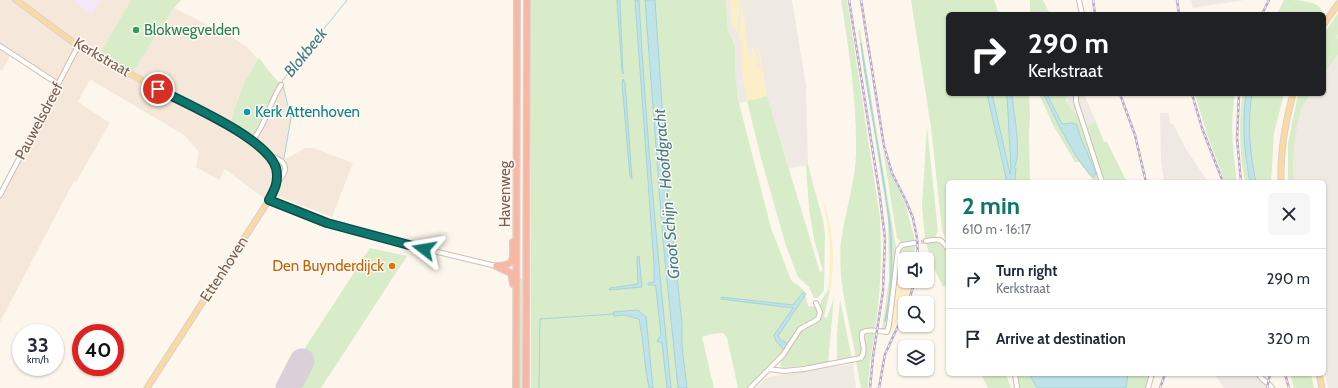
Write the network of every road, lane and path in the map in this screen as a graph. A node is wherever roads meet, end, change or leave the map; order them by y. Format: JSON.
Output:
{"nodes":[{"id":1,"x":16,"y":0,"type":"edge"},
{"id":2,"x":517,"y":0,"type":"edge"},
{"id":3,"x":526,"y":0,"type":"edge"},
{"id":4,"x":1079,"y":0,"type":"edge"},
{"id":5,"x":1338,"y":4,"type":"edge"},
{"id":6,"x":1082,"y":12,"type":"edge"},
{"id":7,"x":1326,"y":21,"type":"edge"},
{"id":8,"x":0,"y":46,"type":"edge"},
{"id":9,"x":78,"y":46,"type":"junction"},
{"id":10,"x":58,"y":84,"type":"junction"},
{"id":11,"x":281,"y":85,"type":"dead end"},
{"id":12,"x":1076,"y":96,"type":"edge"},
{"id":13,"x":1293,"y":96,"type":"edge"},
{"id":14,"x":252,"y":141,"type":"junction"},
{"id":15,"x":517,"y":153,"type":"junction"},
{"id":16,"x":268,"y":156,"type":"junction"},
{"id":17,"x":1101,"y":180,"type":"edge"},
{"id":18,"x":1281,"y":180,"type":"edge"},
{"id":19,"x":277,"y":182,"type":"junction"},
{"id":20,"x":0,"y":196,"type":"edge"},
{"id":21,"x":269,"y":200,"type":"junction"},
{"id":22,"x":926,"y":241,"type":"tunnel mouth"},
{"id":23,"x":915,"y":243,"type":"tunnel mouth"},
{"id":24,"x":946,"y":246,"type":"edge"},
{"id":25,"x":496,"y":266,"type":"junction"},
{"id":26,"x":816,"y":302,"type":"dead end"},
{"id":27,"x":515,"y":362,"type":"junction"},
{"id":28,"x":769,"y":369,"type":"junction"},
{"id":29,"x":1015,"y":376,"type":"edge"},
{"id":30,"x":1151,"y":376,"type":"edge"},
{"id":31,"x":1260,"y":376,"type":"edge"},
{"id":32,"x":1319,"y":376,"type":"edge"},
{"id":33,"x":147,"y":388,"type":"edge"},
{"id":34,"x":516,"y":388,"type":"edge"},
{"id":35,"x":526,"y":388,"type":"edge"},
{"id":36,"x":750,"y":388,"type":"edge"},
{"id":37,"x":1017,"y":388,"type":"edge"},
{"id":38,"x":1148,"y":388,"type":"edge"},
{"id":39,"x":1272,"y":388,"type":"edge"},
{"id":40,"x":1322,"y":388,"type":"edge"}],
"edges":[{"from":1,"to":9,"type":"main road","name":"Kerkstraat"},
{"from":2,"to":15,"type":"highway","name":"Havenweg"},
{"from":3,"to":35,"type":"highway","name":"Havenweg"},
{"from":4,"to":6,"type":"street"},
{"from":5,"to":7,"type":"main road"},
{"from":8,"to":10,"type":"street"},
{"from":9,"to":10,"type":"street","name":"Pauwelsdreef"},
{"from":9,"to":14,"type":"main road","name":"Kerkstraat"},
{"from":10,"to":20,"type":"street","name":"Pauwelsdreef"},
{"from":11,"to":14,"type":"street"},
{"from":12,"to":17,"type":"street"},
{"from":13,"to":18,"type":"main road"},
{"from":14,"to":16,"type":"main road","name":"Kerkstraat"},
{"from":15,"to":25,"type":"highway"},
{"from":15,"to":27,"type":"highway","name":"Havenweg"},
{"from":16,"to":19,"type":"main road","name":"Kerkstraat"},
{"from":16,"to":19,"type":"street","name":"Ettenhoven"},
{"from":19,"to":21,"type":"main road","name":"Ettenhoven"},
{"from":21,"to":25,"type":"street"},
{"from":21,"to":33,"type":"main road","name":"Ettenhoven"},
{"from":22,"to":24,"type":"street"},
{"from":23,"to":28,"type":"street"},
{"from":25,"to":27,"type":"highway"},
{"from":26,"to":28,"type":"street"},
{"from":27,"to":34,"type":"highway","name":"Havenweg"},
{"from":28,"to":36,"type":"street"},
{"from":29,"to":37,"type":"street"},
{"from":30,"to":38,"type":"street"},
{"from":31,"to":39,"type":"street"},
{"from":32,"to":40,"type":"main road"}]}
